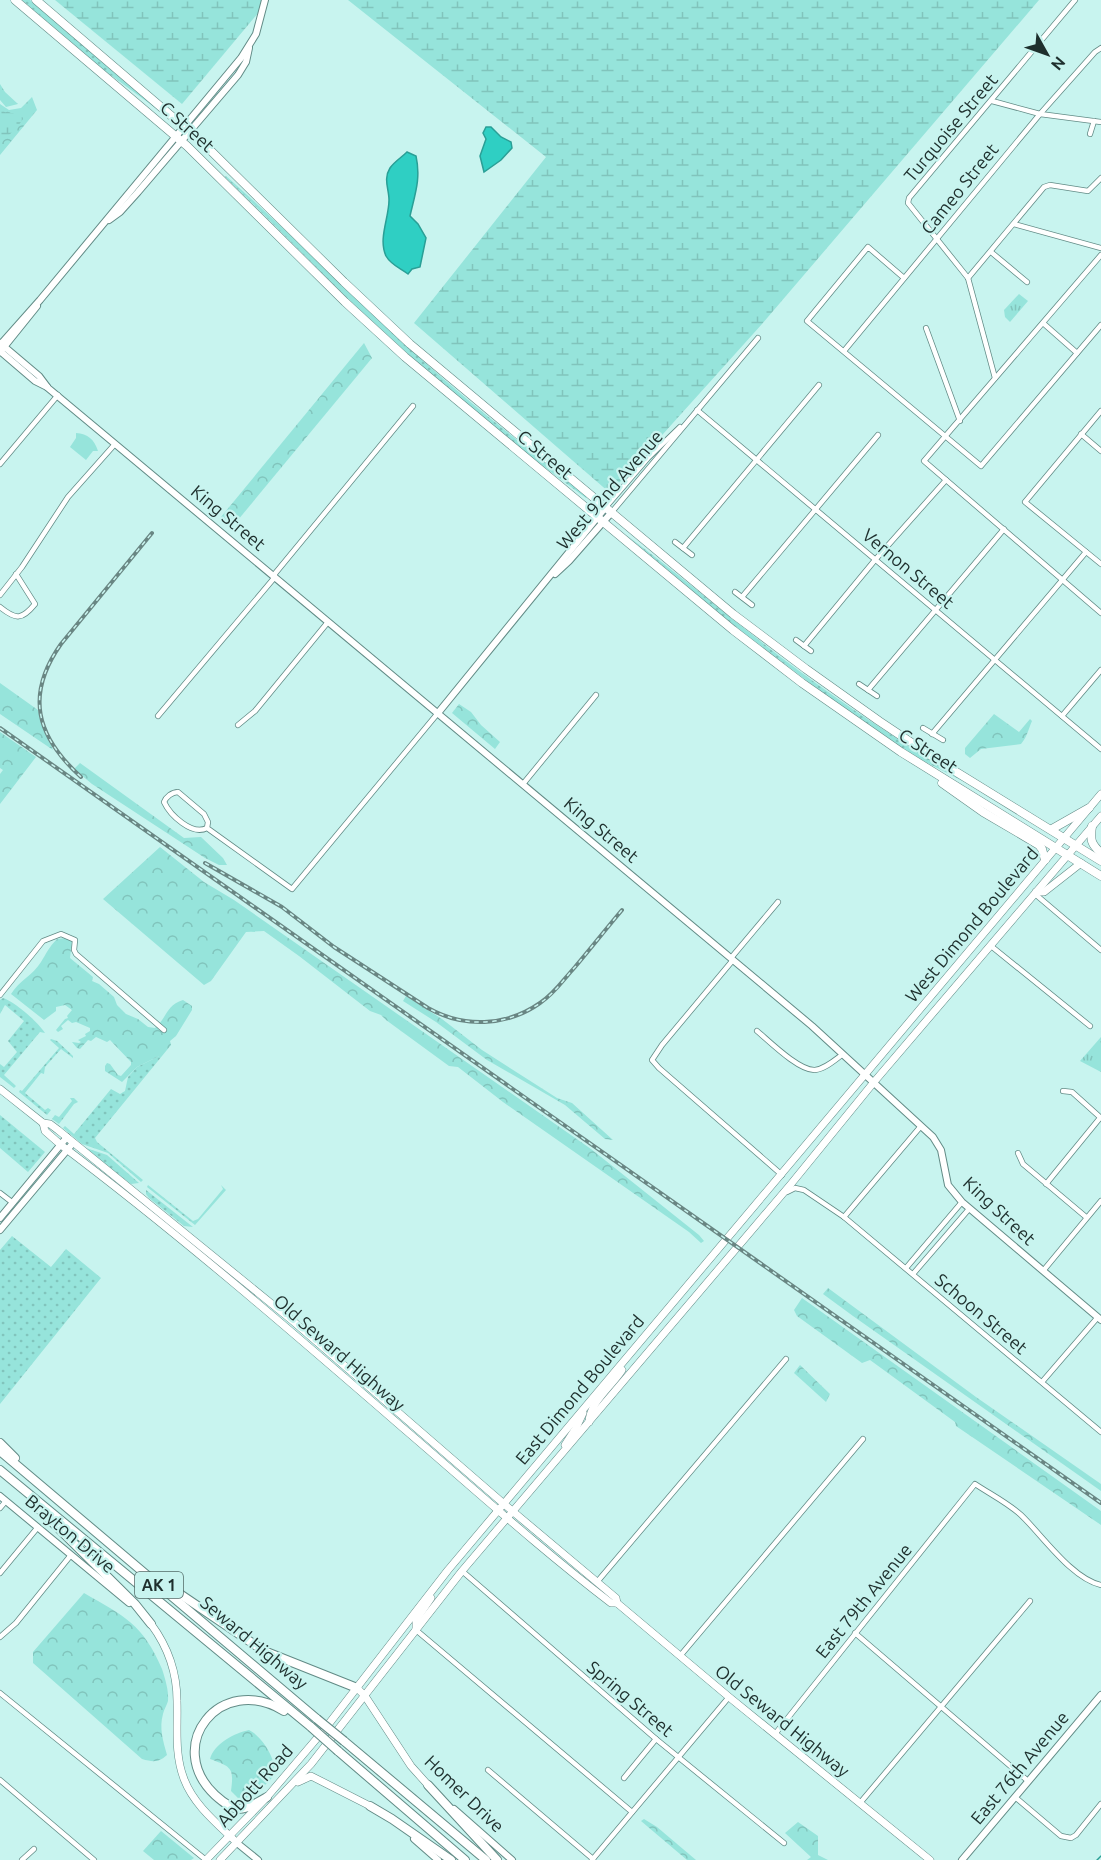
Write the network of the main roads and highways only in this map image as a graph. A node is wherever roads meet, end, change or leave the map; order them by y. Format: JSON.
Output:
{"nodes":[{"id":1,"x":15,"y":0,"type":"edge"},
{"id":2,"x":36,"y":0,"type":"edge"},
{"id":3,"x":920,"y":764,"type":"junction"},
{"id":4,"x":1101,"y":794,"type":"edge"},
{"id":5,"x":1089,"y":808,"type":"junction"},
{"id":6,"x":1101,"y":816,"type":"edge"},
{"id":7,"x":1092,"y":826,"type":"junction"},
{"id":8,"x":1052,"y":829,"type":"junction"},
{"id":9,"x":1065,"y":837,"type":"junction"},
{"id":10,"x":1077,"y":845,"type":"junction"},
{"id":11,"x":1056,"y":847,"type":"junction"},
{"id":12,"x":1101,"y":853,"type":"edge"},
{"id":13,"x":1068,"y":855,"type":"junction"},
{"id":14,"x":1045,"y":860,"type":"junction"},
{"id":15,"x":1101,"y":861,"type":"edge"},
{"id":16,"x":1081,"y":863,"type":"junction"},
{"id":17,"x":1101,"y":876,"type":"edge"},
{"id":18,"x":1035,"y":893,"type":"junction"},
{"id":19,"x":866,"y":1075,"type":"joint"},
{"id":20,"x":874,"y":1082,"type":"joint"},
{"id":21,"x":0,"y":1089,"type":"edge"},
{"id":22,"x":43,"y":1124,"type":"junction"},
{"id":23,"x":686,"y":1289,"type":"junction"},
{"id":24,"x":695,"y":1297,"type":"junction"},
{"id":25,"x":628,"y":1357,"type":"junction"},
{"id":26,"x":360,"y":1390,"type":"junction"},
{"id":27,"x":584,"y":1409,"type":"junction"},
{"id":28,"x":400,"y":1414,"type":"junction"},
{"id":29,"x":589,"y":1422,"type":"junction"},
{"id":30,"x":0,"y":1443,"type":"edge"},
{"id":31,"x":0,"y":1451,"type":"edge"},
{"id":32,"x":549,"y":1470,"type":"junction"},
{"id":33,"x":3,"y":1473,"type":"edge"},
{"id":34,"x":35,"y":1481,"type":"junction"},
{"id":35,"x":504,"y":1504,"type":"junction"},
{"id":36,"x":498,"y":1510,"type":"junction"},
{"id":37,"x":513,"y":1511,"type":"junction"},
{"id":38,"x":507,"y":1518,"type":"junction"},
{"id":39,"x":551,"y":1555,"type":"junction"},
{"id":40,"x":130,"y":1560,"type":"junction"},
{"id":41,"x":444,"y":1575,"type":"junction"},
{"id":42,"x":597,"y":1582,"type":"junction"},
{"id":43,"x":617,"y":1603,"type":"junction"},
{"id":44,"x":151,"y":1624,"type":"joint"},
{"id":45,"x":416,"y":1629,"type":"junction"},
{"id":46,"x":357,"y":1688,"type":"junction"},
{"id":47,"x":365,"y":1696,"type":"junction"},
{"id":48,"x":310,"y":1729,"type":"junction"},
{"id":49,"x":324,"y":1730,"type":"joint"},
{"id":50,"x":332,"y":1737,"type":"joint"},
{"id":51,"x":428,"y":1785,"type":"joint"},
{"id":52,"x":288,"y":1789,"type":"junction"},
{"id":53,"x":267,"y":1797,"type":"junction"},
{"id":54,"x":370,"y":1806,"type":"joint"},
{"id":55,"x":230,"y":1837,"type":"junction"},
{"id":56,"x":237,"y":1842,"type":"junction"},
{"id":57,"x":206,"y":1860,"type":"edge"},
{"id":58,"x":220,"y":1860,"type":"edge"},
{"id":59,"x":450,"y":1860,"type":"edge"},
{"id":60,"x":465,"y":1860,"type":"edge"},
{"id":61,"x":486,"y":1860,"type":"edge"},
{"id":62,"x":497,"y":1860,"type":"edge"},
{"id":63,"x":930,"y":1860,"type":"edge"}],
"edges":[{"from":1,"to":3,"type":"main road","name":"C Street"},
{"from":2,"to":8,"type":"main road","name":"C Street"},
{"from":3,"to":11,"type":"main road","name":"C Street"},
{"from":3,"to":14,"type":"main road"},
{"from":4,"to":5,"type":"main road","name":"West Dimond Boulevard"},
{"from":5,"to":8,"type":"main road"},
{"from":5,"to":9,"type":"main road","name":"West Dimond Boulevard"},
{"from":6,"to":7,"type":"main road","name":"West Dimond Boulevard"},
{"from":7,"to":10,"type":"main road","name":"West Dimond Boulevard"},
{"from":7,"to":12,"type":"main road"},
{"from":8,"to":9,"type":"main road","name":"C Street"},
{"from":9,"to":10,"type":"main road","name":"C Street"},
{"from":9,"to":11,"type":"main road","name":"West Dimond Boulevard"},
{"from":10,"to":13,"type":"main road","name":"West Dimond Boulevard"},
{"from":10,"to":15,"type":"main road","name":"C Street"},
{"from":11,"to":13,"type":"main road","name":"C Street"},
{"from":11,"to":14,"type":"main road","name":"West Dimond Boulevard"},
{"from":13,"to":16,"type":"main road","name":"C Street"},
{"from":13,"to":18,"type":"main road","name":"West Dimond Boulevard"},
{"from":14,"to":19,"type":"main road","name":"West Dimond Boulevard"},
{"from":16,"to":17,"type":"main road","name":"C Street"},
{"from":16,"to":18,"type":"main road"},
{"from":18,"to":20,"type":"main road","name":"West Dimond Boulevard"},
{"from":19,"to":23,"type":"main road","name":"East Dimond Boulevard"},
{"from":20,"to":24,"type":"main road","name":"East Dimond Boulevard"},
{"from":21,"to":22,"type":"main road","name":"Old Seward Highway"},
{"from":22,"to":26,"type":"main road","name":"Old Seward Highway"},
{"from":22,"to":28,"type":"main road","name":"Old Seward Highway"},
{"from":23,"to":24,"type":"main road"},
{"from":23,"to":25,"type":"main road","name":"East Dimond Boulevard"},
{"from":24,"to":29,"type":"main road","name":"East Dimond Boulevard"},
{"from":25,"to":27,"type":"main road","name":"East Dimond Boulevard"},
{"from":25,"to":29,"type":"main road"},
{"from":26,"to":28,"type":"main road"},
{"from":26,"to":36,"type":"main road","name":"Old Seward Highway"},
{"from":27,"to":32,"type":"main road"},
{"from":27,"to":35,"type":"main road","name":"East Dimond Boulevard"},
{"from":28,"to":35,"type":"main road","name":"Old Seward Highway"},
{"from":29,"to":32,"type":"main road","name":"East Dimond Boulevard"},
{"from":30,"to":34,"type":"highway"},
{"from":31,"to":34,"type":"highway","name":"Seward Highway","number":"AK 1"},
{"from":32,"to":37,"type":"main road","name":"East Dimond Boulevard"},
{"from":33,"to":44,"type":"highway"},
{"from":33,"to":48,"type":"highway","name":"Seward Highway","number":"AK 1"},
{"from":34,"to":40,"type":"highway","name":"Seward Highway","number":"AK 1"},
{"from":35,"to":36,"type":"main road","name":"East Dimond Boulevard"},
{"from":35,"to":37,"type":"main road","name":"Old Seward Highway"},
{"from":36,"to":38,"type":"main road","name":"Old Seward Highway"},
{"from":36,"to":41,"type":"main road","name":"East Dimond Boulevard"},
{"from":37,"to":38,"type":"main road","name":"East Dimond Boulevard"},
{"from":37,"to":42,"type":"main road","name":"Old Seward Highway"},
{"from":38,"to":39,"type":"main road","name":"Old Seward Highway"},
{"from":38,"to":45,"type":"main road","name":"East Dimond Boulevard"},
{"from":39,"to":42,"type":"main road"},
{"from":39,"to":43,"type":"main road","name":"Old Seward Highway"},
{"from":40,"to":46,"type":"highway"},
{"from":40,"to":61,"type":"highway","name":"Seward Highway","number":"AK 1","bridge":true},
{"from":41,"to":45,"type":"main road"},
{"from":41,"to":46,"type":"main road","name":"East Dimond Boulevard"},
{"from":42,"to":43,"type":"main road","name":"Old Seward Highway"},
{"from":43,"to":63,"type":"main road","name":"Old Seward Highway"},
{"from":44,"to":55,"type":"main road","name":"Brayton Drive"},
{"from":45,"to":47,"type":"main road","name":"East Dimond Boulevard"},
{"from":46,"to":47,"type":"main road","name":"Homer Drive"},
{"from":46,"to":49,"type":"main road","name":"East Dimond Boulevard"},
{"from":47,"to":50,"type":"main road","name":"East Dimond Boulevard"},
{"from":47,"to":51,"type":"main road","name":"Homer Drive"},
{"from":48,"to":53,"type":"highway"},
{"from":48,"to":60,"type":"highway","name":"Seward Highway","number":"AK 1","bridge":true},
{"from":49,"to":53,"type":"main road","name":"Abbott Road"},
{"from":50,"to":52,"type":"main road","name":"Abbott Road"},
{"from":51,"to":62,"type":"highway"},
{"from":52,"to":54,"type":"main road"},
{"from":52,"to":56,"type":"main road","name":"Abbott Road"},
{"from":53,"to":55,"type":"main road","name":"Abbott Road"},
{"from":54,"to":59,"type":"highway"},
{"from":55,"to":56,"type":"main road","name":"Brayton Drive"},
{"from":55,"to":57,"type":"main road","name":"Abbott Road"},
{"from":56,"to":58,"type":"main road","name":"Abbott Road"}]}
